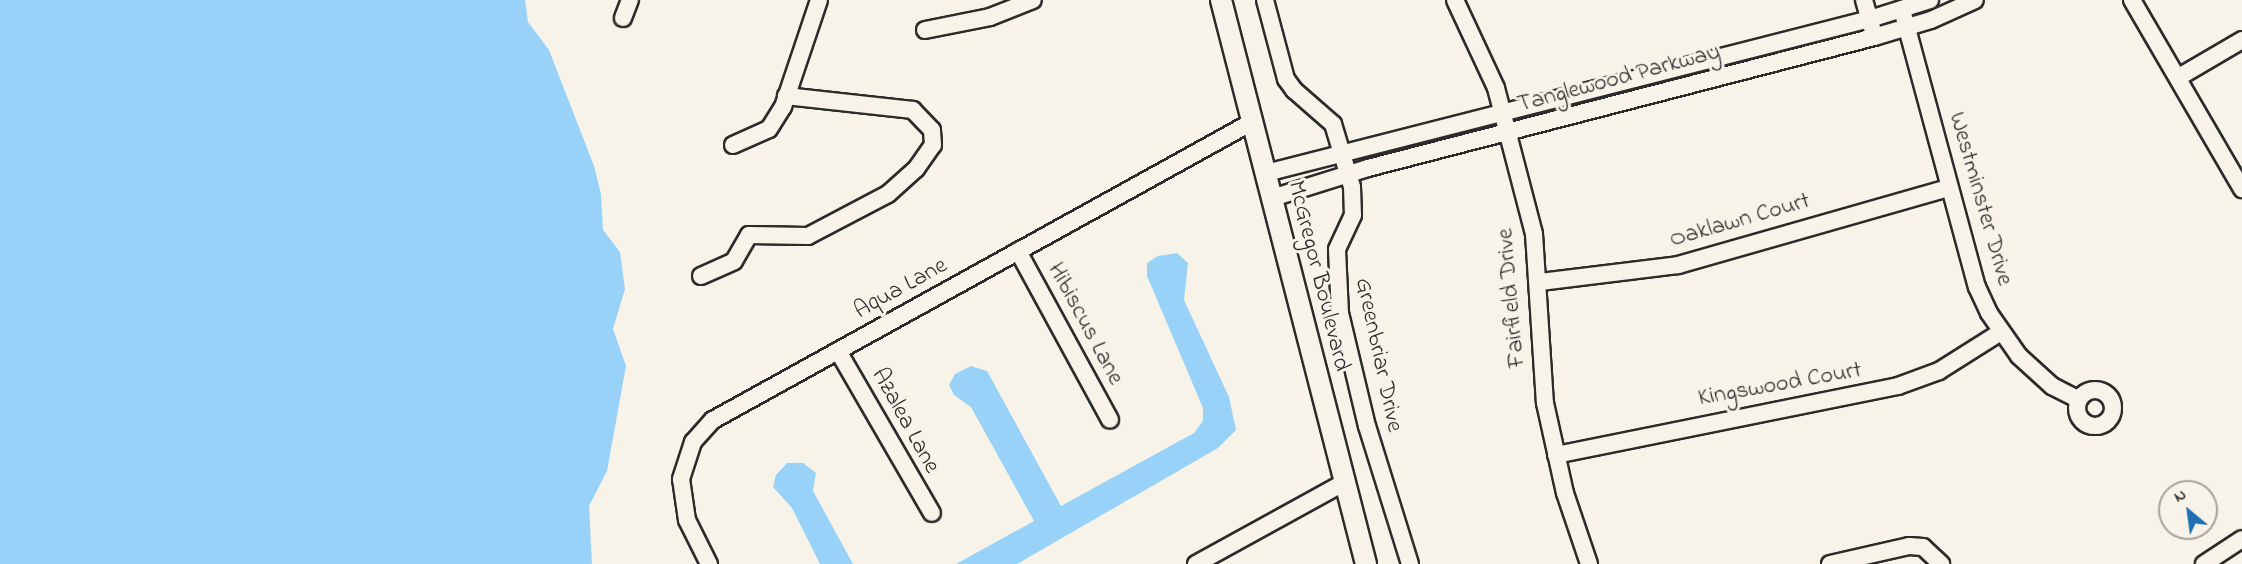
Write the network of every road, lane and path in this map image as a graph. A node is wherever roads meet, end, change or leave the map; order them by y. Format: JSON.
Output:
{"nodes":[{"id":1,"x":630,"y":0,"type":"edge"},
{"id":2,"x":819,"y":0,"type":"edge"},
{"id":3,"x":1033,"y":0,"type":"edge"},
{"id":4,"x":1221,"y":0,"type":"edge"},
{"id":5,"x":1265,"y":0,"type":"edge"},
{"id":6,"x":1455,"y":0,"type":"edge"},
{"id":7,"x":1864,"y":0,"type":"edge"},
{"id":8,"x":1930,"y":0,"type":"edge"},
{"id":9,"x":1975,"y":0,"type":"edge"},
{"id":10,"x":2132,"y":0,"type":"edge"},
{"id":11,"x":1902,"y":10,"type":"junction"},
{"id":12,"x":623,"y":18,"type":"dead end"},
{"id":13,"x":1870,"y":20,"type":"junction"},
{"id":14,"x":1908,"y":27,"type":"junction"},
{"id":15,"x":925,"y":30,"type":"dead end"},
{"id":16,"x":1874,"y":37,"type":"junction"},
{"id":17,"x":2242,"y":40,"type":"edge"},
{"id":18,"x":2179,"y":76,"type":"junction"},
{"id":19,"x":786,"y":96,"type":"junction"},
{"id":20,"x":1504,"y":113,"type":"junction"},
{"id":21,"x":1252,"y":122,"type":"junction"},
{"id":22,"x":1509,"y":133,"type":"junction"},
{"id":23,"x":733,"y":144,"type":"dead end"},
{"id":24,"x":1342,"y":154,"type":"junction"},
{"id":25,"x":1266,"y":173,"type":"junction"},
{"id":26,"x":1348,"y":174,"type":"junction"},
{"id":27,"x":1949,"y":188,"type":"junction"},
{"id":28,"x":2242,"y":189,"type":"edge"},
{"id":29,"x":1272,"y":198,"type":"junction"},
{"id":30,"x":1018,"y":251,"type":"junction"},
{"id":31,"x":701,"y":276,"type":"dead end"},
{"id":32,"x":1540,"y":282,"type":"junction"},
{"id":33,"x":2001,"y":332,"type":"junction"},
{"id":34,"x":838,"y":351,"type":"junction"},
{"id":35,"x":2079,"y":400,"type":"dead end"},
{"id":36,"x":1110,"y":420,"type":"dead end"},
{"id":37,"x":1556,"y":454,"type":"junction"},
{"id":38,"x":1345,"y":482,"type":"junction"},
{"id":39,"x":932,"y":513,"type":"dead end"},
{"id":40,"x":2242,"y":539,"type":"edge"},
{"id":41,"x":709,"y":564,"type":"edge"},
{"id":42,"x":1197,"y":564,"type":"edge"},
{"id":43,"x":1366,"y":564,"type":"edge"},
{"id":44,"x":1410,"y":564,"type":"edge"},
{"id":45,"x":1589,"y":564,"type":"edge"},
{"id":46,"x":1830,"y":564,"type":"edge"},
{"id":47,"x":1941,"y":564,"type":"edge"},
{"id":48,"x":2204,"y":564,"type":"edge"}],
"edges":[{"from":1,"to":12,"type":"street"},
{"from":2,"to":19,"type":"street"},
{"from":3,"to":15,"type":"street"},
{"from":4,"to":21,"type":"main road","name":"McGregor Boulevard"},
{"from":5,"to":24,"type":"street","name":"Greenbriar Drive"},
{"from":6,"to":20,"type":"street","name":"Fairfield Drive"},
{"from":7,"to":13,"type":"street"},
{"from":8,"to":11,"type":"street","name":"Tanglewood Parkway"},
{"from":9,"to":14,"type":"street","name":"Tanglewood Parkway"},
{"from":10,"to":18,"type":"street"},
{"from":11,"to":13,"type":"street","name":"Tanglewood Parkway"},
{"from":11,"to":14,"type":"street","name":"Westminster Drive"},
{"from":13,"to":16,"type":"street"},
{"from":13,"to":20,"type":"street","name":"Tanglewood Parkway"},
{"from":14,"to":16,"type":"street","name":"Tanglewood Parkway"},
{"from":14,"to":27,"type":"street","name":"Westminster Drive"},
{"from":16,"to":22,"type":"street","name":"Tanglewood Parkway"},
{"from":17,"to":18,"type":"street"},
{"from":18,"to":28,"type":"street"},
{"from":19,"to":23,"type":"street"},
{"from":19,"to":31,"type":"street"},
{"from":20,"to":22,"type":"street","name":"Fairfield Drive"},
{"from":20,"to":24,"type":"street","name":"Tanglewood Parkway"},
{"from":21,"to":25,"type":"main road","name":"McGregor Boulevard"},
{"from":21,"to":30,"type":"street","name":"Aqua Lane"},
{"from":22,"to":26,"type":"street","name":"Tanglewood Parkway"},
{"from":22,"to":32,"type":"street","name":"Fairfield Drive"},
{"from":24,"to":25,"type":"street","name":"Tanglewood Parkway"},
{"from":24,"to":26,"type":"street","name":"Greenbriar Drive"},
{"from":25,"to":29,"type":"main road","name":"McGregor Boulevard"},
{"from":26,"to":29,"type":"street","name":"Tanglewood Parkway"},
{"from":26,"to":44,"type":"street","name":"Greenbriar Drive"},
{"from":27,"to":32,"type":"street","name":"Oaklawn Court"},
{"from":27,"to":33,"type":"street","name":"Westminster Drive"},
{"from":29,"to":38,"type":"main road","name":"McGregor Boulevard"},
{"from":30,"to":34,"type":"street","name":"Aqua Lane"},
{"from":30,"to":36,"type":"street","name":"Hibiscus Lane"},
{"from":32,"to":37,"type":"street","name":"Fairfield Drive"},
{"from":33,"to":35,"type":"street","name":"Westminster Drive"},
{"from":33,"to":37,"type":"street","name":"Kingswood Court"},
{"from":34,"to":39,"type":"street","name":"Azalea Lane"},
{"from":34,"to":41,"type":"street","name":"Aqua Lane"},
{"from":37,"to":45,"type":"street","name":"Fairfield Drive"},
{"from":38,"to":42,"type":"street"},
{"from":38,"to":43,"type":"main road","name":"McGregor Boulevard"},
{"from":40,"to":48,"type":"street"},
{"from":46,"to":47,"type":"street"}]}
